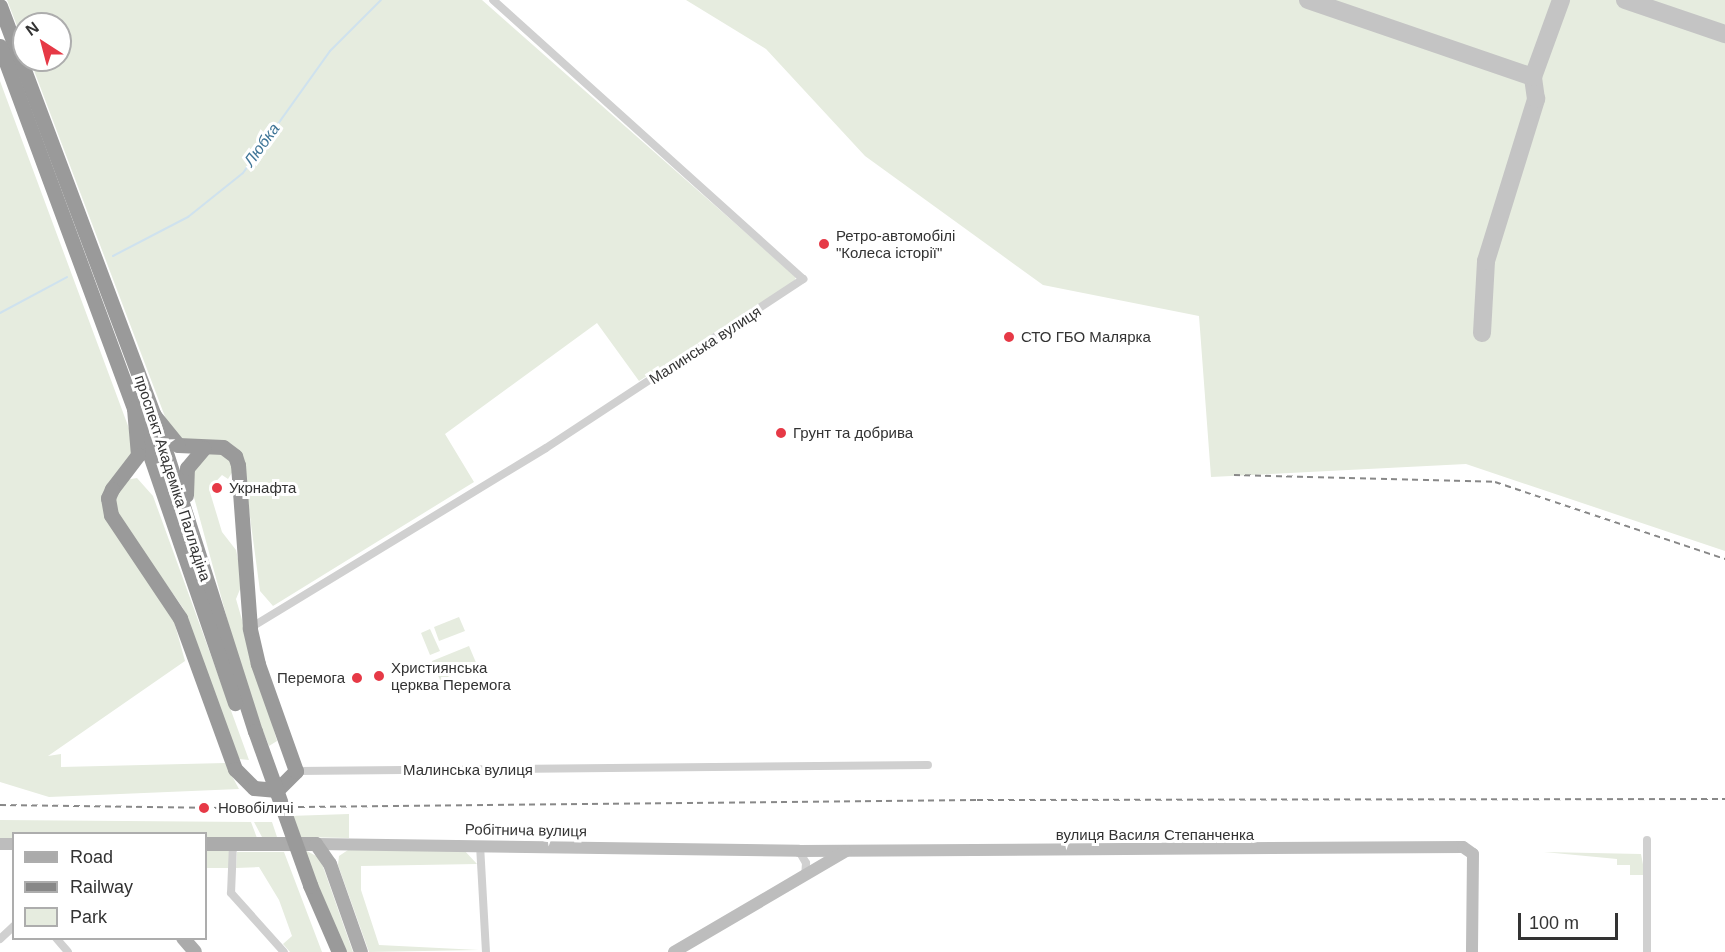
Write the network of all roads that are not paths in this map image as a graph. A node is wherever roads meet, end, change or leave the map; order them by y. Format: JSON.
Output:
{"nodes":[{"id":1,"x":493,"y":0,"type":"edge"},
{"id":2,"x":0,"y":6,"type":"edge"},
{"id":3,"x":0,"y":46,"type":"edge"},
{"id":4,"x":134,"y":408,"type":"junction"},
{"id":5,"x":154,"y":415,"type":"junction"},
{"id":6,"x":204,"y":448,"type":"junction"},
{"id":7,"x":123,"y":475,"type":"junction"},
{"id":8,"x":164,"y":497,"type":"junction"},
{"id":9,"x":187,"y":511,"type":"junction"},
{"id":10,"x":250,"y":628,"type":"junction"},
{"id":11,"x":251,"y":732,"type":"junction"},
{"id":12,"x":928,"y":765,"type":"dead end"},
{"id":13,"x":296,"y":771,"type":"junction"},
{"id":14,"x":1647,"y":840,"type":"dead end"},
{"id":15,"x":207,"y":844,"type":"edge"},
{"id":16,"x":233,"y":844,"type":"junction"},
{"id":17,"x":316,"y":844,"type":"junction"},
{"id":18,"x":336,"y":844,"type":"junction"},
{"id":19,"x":480,"y":845,"type":"junction"},
{"id":20,"x":847,"y":850,"type":"junction"},
{"id":21,"x":799,"y":851,"type":"junction"},
{"id":22,"x":330,"y":864,"type":"junction"},
{"id":23,"x":805,"y":876,"type":"junction"},
{"id":24,"x":307,"y":886,"type":"junction"},
{"id":25,"x":12,"y":929,"type":"edge"},
{"id":26,"x":0,"y":939,"type":"edge"},
{"id":27,"x":57,"y":940,"type":"edge"},
{"id":28,"x":184,"y":940,"type":"edge"},
{"id":29,"x":68,"y":952,"type":"edge"},
{"id":30,"x":195,"y":952,"type":"edge"},
{"id":31,"x":284,"y":952,"type":"edge"},
{"id":32,"x":328,"y":952,"type":"edge"},
{"id":33,"x":339,"y":952,"type":"edge"},
{"id":34,"x":361,"y":952,"type":"edge"},
{"id":35,"x":486,"y":952,"type":"edge"},
{"id":36,"x":674,"y":952,"type":"edge"},
{"id":37,"x":1472,"y":952,"type":"edge"},
{"id":38,"x":1647,"y":952,"type":"edge"}],
"edges":[{"from":1,"to":10,"type":"street","name":"Малинська вулиця"},
{"from":2,"to":5,"type":"highway","name":"проспект Академіка Палладіна"},
{"from":3,"to":4,"type":"highway","name":"проспект Академіка Палладіна"},
{"from":4,"to":7,"type":"highway"},
{"from":4,"to":8,"type":"highway","name":"проспект Академіка Палладіна"},
{"from":5,"to":6,"type":"highway"},
{"from":5,"to":9,"type":"highway","name":"проспект Академіка Палладіна"},
{"from":6,"to":9,"type":"highway"},
{"from":6,"to":10,"type":"highway"},
{"from":7,"to":8,"type":"highway"},
{"from":7,"to":13,"type":"highway"},
{"from":8,"to":11,"type":"highway","name":"проспект Академіка Палладіна"},
{"from":9,"to":11,"type":"highway","name":"проспект Академіка Палладіна"},
{"from":10,"to":13,"type":"highway"},
{"from":11,"to":24,"type":"highway","name":"проспект Академіка Палладіна","bridge":true},
{"from":12,"to":13,"type":"street","name":"Малинська вулиця"},
{"from":14,"to":38,"type":"street"},
{"from":15,"to":16,"type":"main road","name":"Робітнича вулиця"},
{"from":16,"to":17,"type":"main road","name":"Робітнича вулиця"},
{"from":16,"to":31,"type":"street"},
{"from":17,"to":18,"type":"street","name":"Робітнича вулиця"},
{"from":17,"to":22,"type":"main road"},
{"from":18,"to":19,"type":"street","name":"Робітнича вулиця"},
{"from":18,"to":22,"type":"street"},
{"from":19,"to":21,"type":"street","name":"Робітнича вулиця"},
{"from":19,"to":35,"type":"street"},
{"from":20,"to":21,"type":"street","name":"Робітнича вулиця"},
{"from":20,"to":23,"type":"street"},
{"from":20,"to":37,"type":"street","name":"вулиця Василя Степанченка"},
{"from":21,"to":23,"type":"street"},
{"from":22,"to":34,"type":"main road"},
{"from":23,"to":36,"type":"street"},
{"from":24,"to":32,"type":"highway","name":"проспект Академіка Палладіна"},
{"from":24,"to":33,"type":"highway","name":"проспект Академіка Палладіна"},
{"from":25,"to":26,"type":"street"},
{"from":27,"to":29,"type":"street"},
{"from":28,"to":30,"type":"main road"}]}
